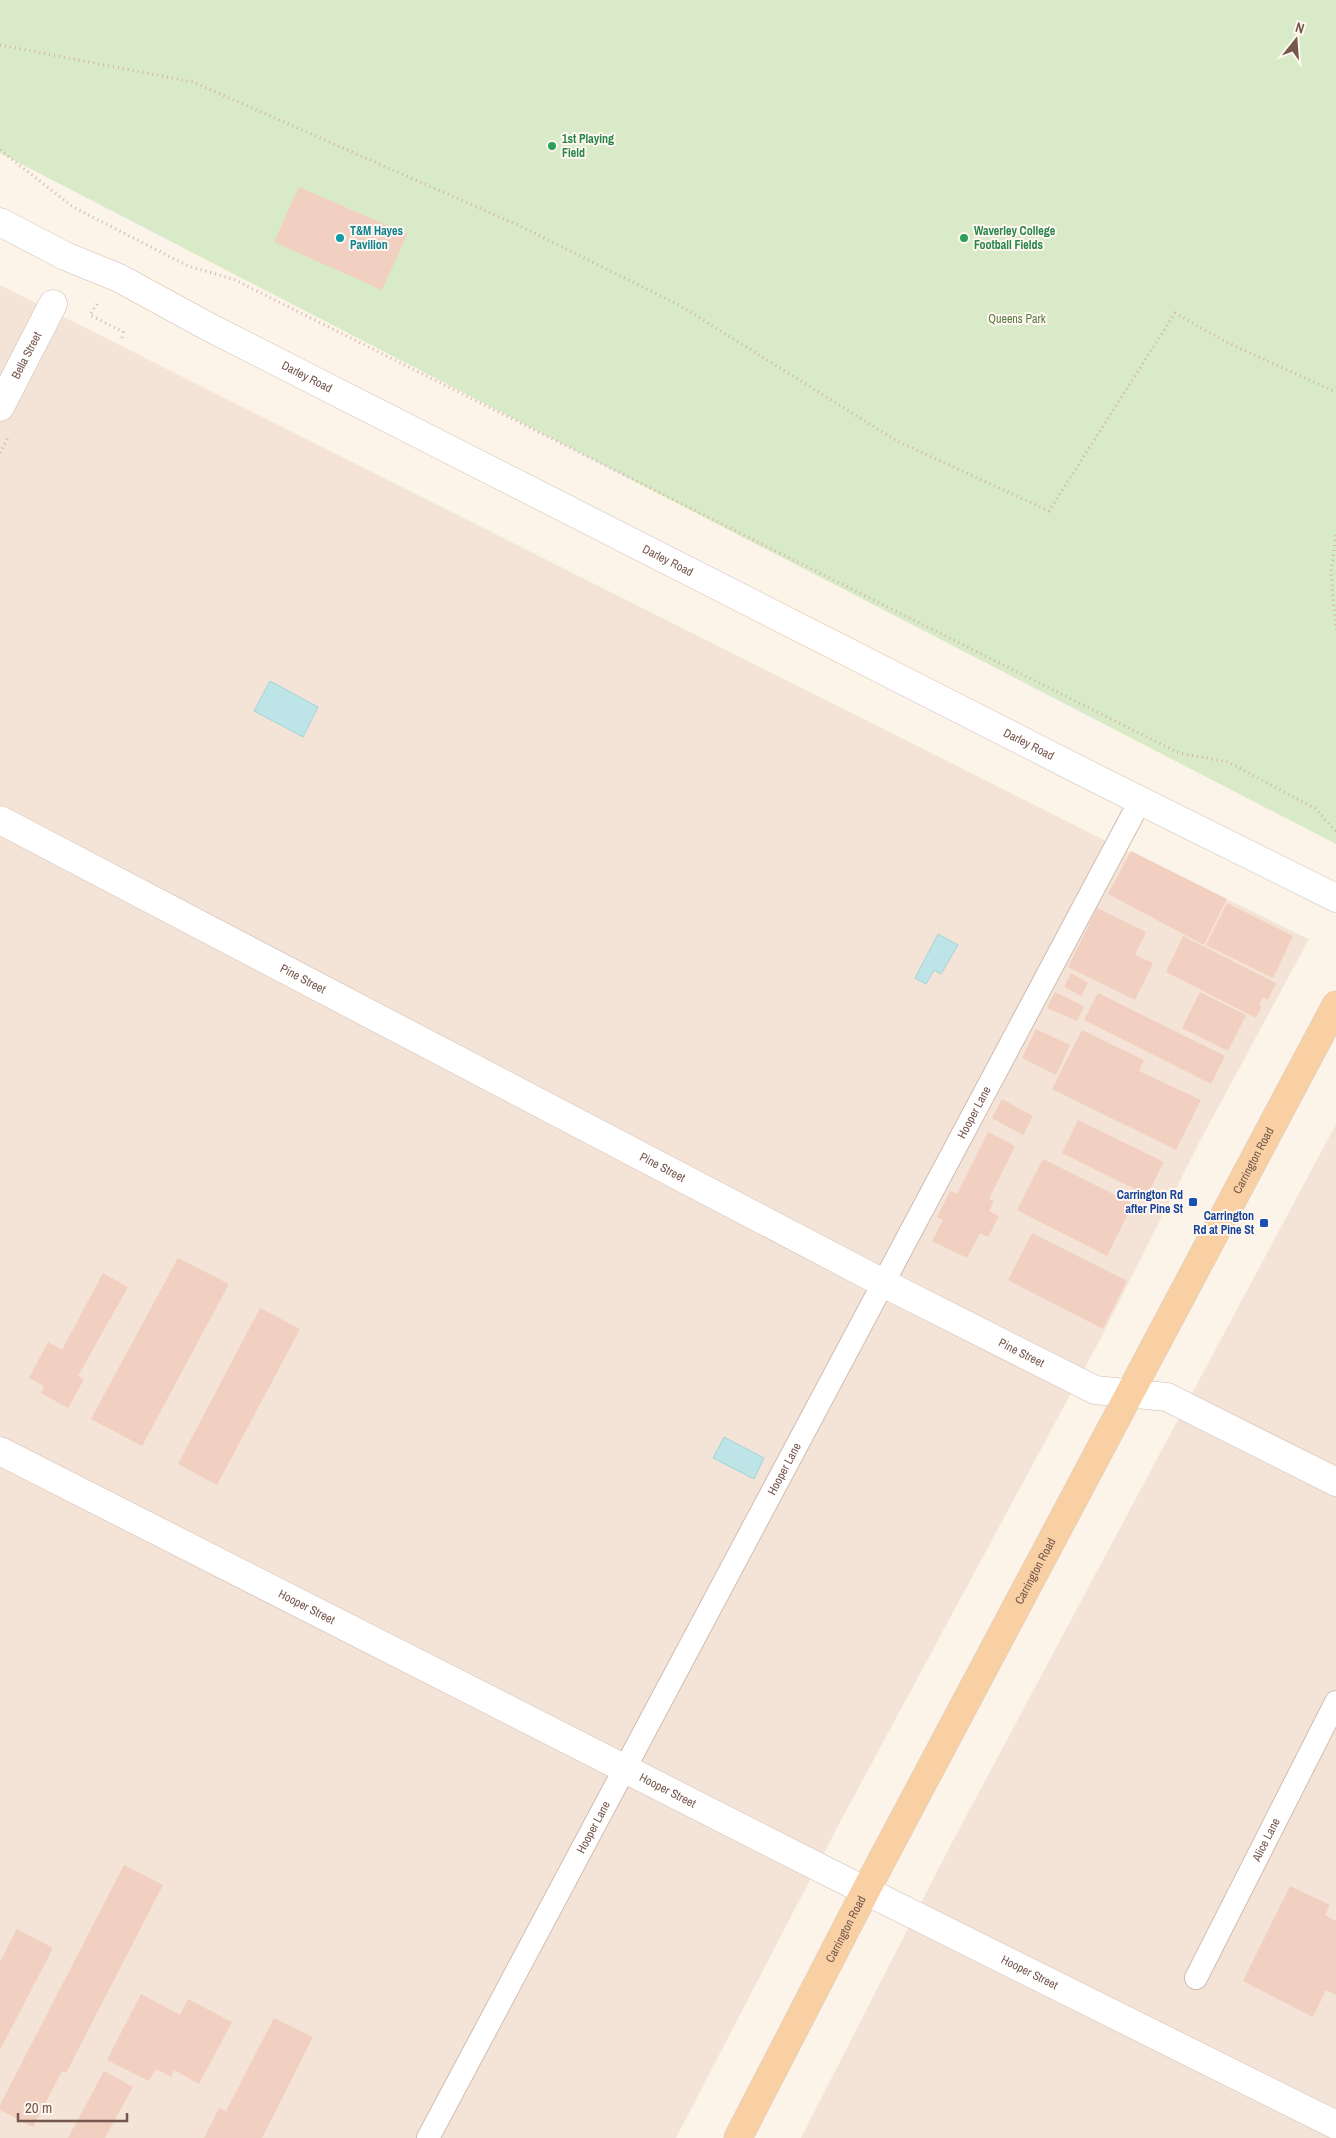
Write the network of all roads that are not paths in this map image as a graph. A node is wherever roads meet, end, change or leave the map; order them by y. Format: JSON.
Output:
{"nodes":[{"id":1,"x":0,"y":222,"type":"edge"},
{"id":2,"x":53,"y":304,"type":"dead end"},
{"id":3,"x":0,"y":407,"type":"edge"},
{"id":4,"x":1140,"y":801,"type":"junction"},
{"id":5,"x":0,"y":820,"type":"edge"},
{"id":6,"x":1336,"y":898,"type":"edge"},
{"id":7,"x":1336,"y":1005,"type":"edge"},
{"id":8,"x":883,"y":1283,"type":"junction"},
{"id":9,"x":1130,"y":1393,"type":"junction"},
{"id":10,"x":0,"y":1451,"type":"edge"},
{"id":11,"x":1336,"y":1482,"type":"edge"},
{"id":12,"x":1336,"y":1702,"type":"edge"},
{"id":13,"x":624,"y":1768,"type":"junction"},
{"id":14,"x":866,"y":1890,"type":"junction"},
{"id":15,"x":1196,"y":1978,"type":"dead end"},
{"id":16,"x":1336,"y":2125,"type":"edge"},
{"id":17,"x":428,"y":2138,"type":"edge"},
{"id":18,"x":738,"y":2138,"type":"edge"}],
"edges":[{"from":1,"to":4,"type":"street","name":"Darley Road"},
{"from":2,"to":3,"type":"street","name":"Bella Street"},
{"from":4,"to":6,"type":"street","name":"Darley Road"},
{"from":4,"to":8,"type":"lane","name":"Hooper Lane"},
{"from":5,"to":8,"type":"street","name":"Pine Street"},
{"from":7,"to":9,"type":"main road","name":"Carrington Road"},
{"from":8,"to":9,"type":"street","name":"Pine Street"},
{"from":8,"to":13,"type":"lane","name":"Hooper Lane"},
{"from":9,"to":11,"type":"street","name":"Pine Street"},
{"from":9,"to":14,"type":"main road","name":"Carrington Road"},
{"from":10,"to":13,"type":"street","name":"Hooper Street"},
{"from":12,"to":15,"type":"lane","name":"Alice Lane"},
{"from":13,"to":14,"type":"street","name":"Hooper Street"},
{"from":13,"to":17,"type":"lane","name":"Hooper Lane"},
{"from":14,"to":16,"type":"street","name":"Hooper Street"},
{"from":14,"to":18,"type":"main road","name":"Carrington Road"}]}
